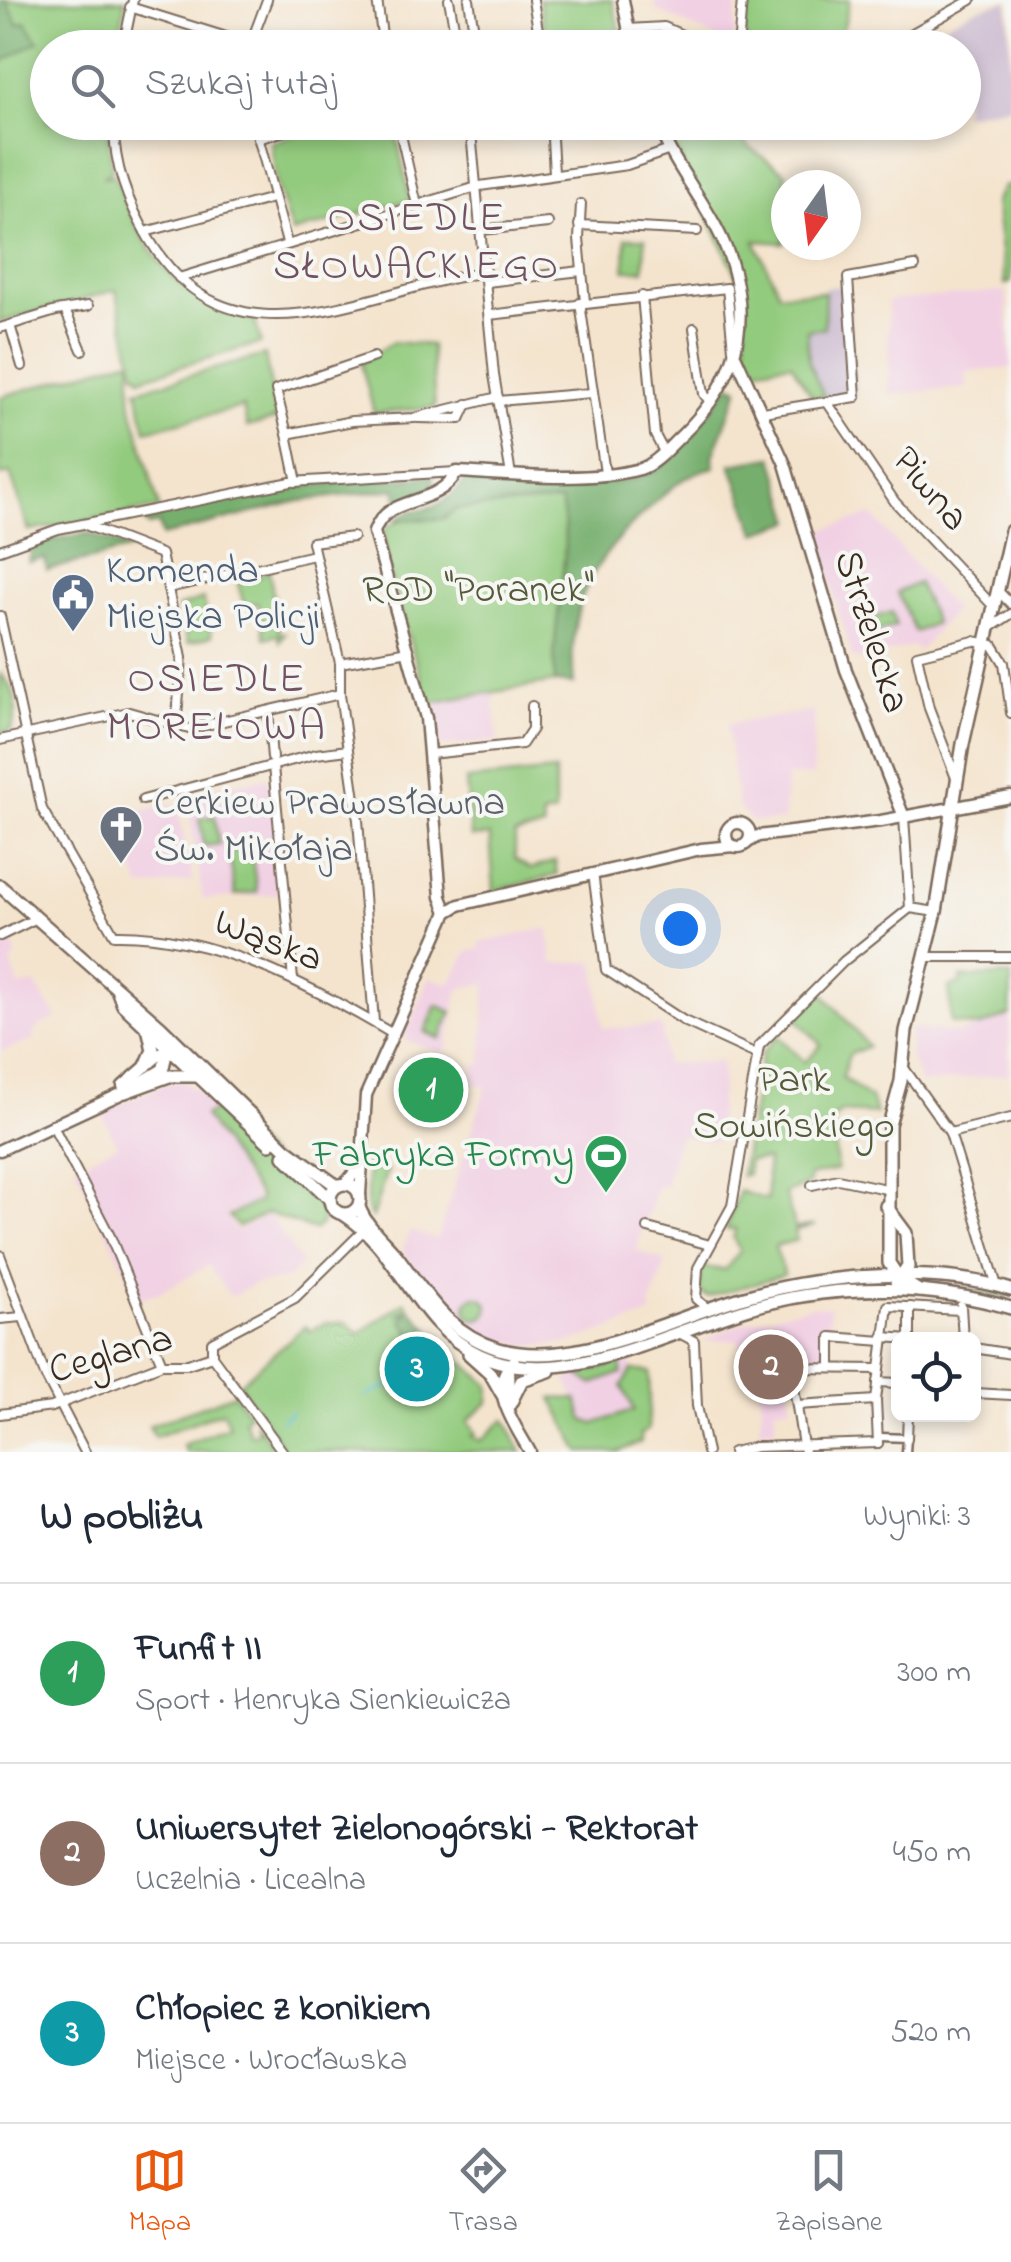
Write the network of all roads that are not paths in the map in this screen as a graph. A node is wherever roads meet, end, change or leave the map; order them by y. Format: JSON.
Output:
{"nodes":[{"id":1,"x":268,"y":0,"type":"edge"},
{"id":2,"x":376,"y":0,"type":"edge"},
{"id":3,"x":449,"y":0,"type":"edge"},
{"id":4,"x":468,"y":0,"type":"edge"},
{"id":5,"x":533,"y":0,"type":"edge"},
{"id":6,"x":622,"y":0,"type":"edge"},
{"id":7,"x":742,"y":0,"type":"edge"},
{"id":8,"x":971,"y":0,"type":"edge"},
{"id":9,"x":131,"y":4,"type":"edge"},
{"id":10,"x":628,"y":29,"type":"joint"},
{"id":11,"x":126,"y":30,"type":"edge"},
{"id":12,"x":204,"y":30,"type":"edge"},
{"id":13,"x":256,"y":30,"type":"edge"},
{"id":14,"x":381,"y":30,"type":"edge"},
{"id":15,"x":455,"y":30,"type":"edge"},
{"id":16,"x":474,"y":30,"type":"edge"},
{"id":17,"x":538,"y":30,"type":"edge"},
{"id":18,"x":671,"y":30,"type":"edge"},
{"id":19,"x":740,"y":30,"type":"edge"},
{"id":20,"x":918,"y":30,"type":"edge"},
{"id":21,"x":116,"y":140,"type":"edge"},
{"id":22,"x":258,"y":140,"type":"edge"},
{"id":23,"x":402,"y":140,"type":"edge"},
{"id":24,"x":473,"y":140,"type":"edge"},
{"id":25,"x":552,"y":140,"type":"edge"},
{"id":26,"x":666,"y":140,"type":"edge"},
{"id":27,"x":670,"y":150,"type":"junction"},
{"id":28,"x":554,"y":173,"type":"junction"},
{"id":29,"x":480,"y":186,"type":"junction"},
{"id":30,"x":273,"y":198,"type":"junction"},
{"id":31,"x":581,"y":204,"type":"dead end"},
{"id":32,"x":417,"y":205,"type":"junction"},
{"id":33,"x":548,"y":223,"type":"dead end"},
{"id":34,"x":579,"y":226,"type":"junction"},
{"id":35,"x":482,"y":230,"type":"junction"},
{"id":36,"x":697,"y":231,"type":"dead end"},
{"id":37,"x":145,"y":232,"type":"junction"},
{"id":38,"x":287,"y":243,"type":"junction"},
{"id":39,"x":915,"y":266,"type":"dead end"},
{"id":40,"x":581,"y":271,"type":"junction"},
{"id":41,"x":486,"y":276,"type":"junction"},
{"id":42,"x":179,"y":278,"type":"junction"},
{"id":43,"x":642,"y":296,"type":"junction"},
{"id":44,"x":583,"y":302,"type":"junction"},
{"id":45,"x":88,"y":306,"type":"dead end"},
{"id":46,"x":64,"y":310,"type":"junction"},
{"id":47,"x":489,"y":314,"type":"junction"},
{"id":48,"x":10,"y":325,"type":"junction"},
{"id":49,"x":0,"y":328,"type":"edge"},
{"id":50,"x":694,"y":328,"type":"dead end"},
{"id":51,"x":82,"y":350,"type":"dead end"},
{"id":52,"x":736,"y":356,"type":"junction"},
{"id":53,"x":374,"y":358,"type":"dead end"},
{"id":54,"x":22,"y":366,"type":"dead end"},
{"id":55,"x":724,"y":382,"type":"junction"},
{"id":56,"x":751,"y":386,"type":"junction"},
{"id":57,"x":592,"y":393,"type":"junction"},
{"id":58,"x":498,"y":399,"type":"junction"},
{"id":59,"x":827,"y":402,"type":"junction"},
{"id":60,"x":711,"y":403,"type":"junction"},
{"id":61,"x":763,"y":412,"type":"junction"},
{"id":62,"x":287,"y":434,"type":"junction"},
{"id":63,"x":664,"y":452,"type":"junction"},
{"id":64,"x":435,"y":472,"type":"junction"},
{"id":65,"x":456,"y":472,"type":"junction"},
{"id":66,"x":605,"y":473,"type":"junction"},
{"id":67,"x":511,"y":475,"type":"junction"},
{"id":68,"x":297,"y":482,"type":"junction"},
{"id":69,"x":440,"y":494,"type":"junction"},
{"id":70,"x":84,"y":525,"type":"junction"},
{"id":71,"x":1011,"y":531,"type":"edge"},
{"id":72,"x":354,"y":537,"type":"dead end"},
{"id":73,"x":0,"y":550,"type":"edge"},
{"id":74,"x":314,"y":555,"type":"junction"},
{"id":75,"x":168,"y":588,"type":"junction"},
{"id":76,"x":996,"y":604,"type":"junction"},
{"id":77,"x":1011,"y":610,"type":"edge"},
{"id":78,"x":0,"y":616,"type":"edge"},
{"id":79,"x":990,"y":628,"type":"junction"},
{"id":80,"x":986,"y":644,"type":"junction"},
{"id":81,"x":409,"y":652,"type":"junction"},
{"id":82,"x":340,"y":663,"type":"junction"},
{"id":83,"x":340,"y":694,"type":"junction"},
{"id":84,"x":532,"y":706,"type":"dead end"},
{"id":85,"x":268,"y":711,"type":"junction"},
{"id":86,"x":1011,"y":712,"type":"edge"},
{"id":87,"x":176,"y":726,"type":"junction"},
{"id":88,"x":24,"y":732,"type":"junction"},
{"id":89,"x":0,"y":740,"type":"edge"},
{"id":90,"x":348,"y":750,"type":"junction"},
{"id":91,"x":430,"y":754,"type":"junction"},
{"id":92,"x":273,"y":762,"type":"junction"},
{"id":93,"x":956,"y":780,"type":"junction"},
{"id":94,"x":1011,"y":797,"type":"edge"},
{"id":95,"x":143,"y":800,"type":"dead end"},
{"id":96,"x":951,"y":808,"type":"junction"},
{"id":97,"x":904,"y":818,"type":"junction"},
{"id":98,"x":746,"y":826,"type":"junction"},
{"id":99,"x":727,"y":832,"type":"junction"},
{"id":100,"x":801,"y":832,"type":"junction"},
{"id":101,"x":748,"y":842,"type":"junction"},
{"id":102,"x":734,"y":846,"type":"junction"},
{"id":103,"x":701,"y":849,"type":"junction"},
{"id":104,"x":594,"y":874,"type":"junction"},
{"id":105,"x":0,"y":886,"type":"edge"},
{"id":106,"x":910,"y":908,"type":"junction"},
{"id":107,"x":447,"y":912,"type":"junction"},
{"id":108,"x":936,"y":912,"type":"junction"},
{"id":109,"x":37,"y":918,"type":"junction"},
{"id":110,"x":0,"y":936,"type":"edge"},
{"id":111,"x":926,"y":957,"type":"junction"},
{"id":112,"x":1011,"y":957,"type":"edge"},
{"id":113,"x":293,"y":980,"type":"junction"},
{"id":114,"x":374,"y":1022,"type":"junction"},
{"id":115,"x":154,"y":1028,"type":"junction"},
{"id":116,"x":391,"y":1034,"type":"junction"},
{"id":117,"x":170,"y":1050,"type":"junction"},
{"id":118,"x":186,"y":1051,"type":"junction"},
{"id":119,"x":756,"y":1054,"type":"junction"},
{"id":120,"x":146,"y":1066,"type":"junction"},
{"id":121,"x":903,"y":1066,"type":"junction"},
{"id":122,"x":195,"y":1076,"type":"junction"},
{"id":123,"x":900,"y":1085,"type":"junction"},
{"id":124,"x":916,"y":1086,"type":"junction"},
{"id":125,"x":125,"y":1092,"type":"junction"},
{"id":126,"x":102,"y":1100,"type":"junction"},
{"id":127,"x":1011,"y":1118,"type":"edge"},
{"id":128,"x":52,"y":1124,"type":"junction"},
{"id":129,"x":950,"y":1134,"type":"junction"},
{"id":130,"x":0,"y":1150,"type":"edge"},
{"id":131,"x":362,"y":1160,"type":"junction"},
{"id":132,"x":341,"y":1185,"type":"junction"},
{"id":133,"x":812,"y":1185,"type":"dead end"},
{"id":134,"x":886,"y":1189,"type":"junction"},
{"id":135,"x":330,"y":1200,"type":"junction"},
{"id":136,"x":359,"y":1201,"type":"junction"},
{"id":137,"x":886,"y":1206,"type":"junction"},
{"id":138,"x":345,"y":1215,"type":"junction"},
{"id":139,"x":648,"y":1228,"type":"dead end"},
{"id":140,"x":363,"y":1231,"type":"junction"},
{"id":141,"x":710,"y":1245,"type":"junction"},
{"id":142,"x":886,"y":1249,"type":"junction"},
{"id":143,"x":0,"y":1255,"type":"edge"},
{"id":144,"x":908,"y":1267,"type":"junction"},
{"id":145,"x":868,"y":1278,"type":"junction"},
{"id":146,"x":899,"y":1278,"type":"junction"},
{"id":147,"x":919,"y":1285,"type":"junction"},
{"id":148,"x":998,"y":1286,"type":"junction"},
{"id":149,"x":884,"y":1289,"type":"junction"},
{"id":150,"x":1011,"y":1290,"type":"edge"},
{"id":151,"x":780,"y":1294,"type":"junction"},
{"id":152,"x":962,"y":1304,"type":"junction"},
{"id":153,"x":910,"y":1307,"type":"junction"},
{"id":154,"x":1010,"y":1307,"type":"edge"},
{"id":155,"x":708,"y":1309,"type":"junction"},
{"id":156,"x":22,"y":1317,"type":"junction"},
{"id":157,"x":0,"y":1319,"type":"edge"},
{"id":158,"x":674,"y":1332,"type":"junction"},
{"id":159,"x":910,"y":1332,"type":"edge"},
{"id":160,"x":963,"y":1332,"type":"edge"},
{"id":161,"x":883,"y":1339,"type":"junction"},
{"id":162,"x":891,"y":1339,"type":"edge"},
{"id":163,"x":455,"y":1341,"type":"junction"},
{"id":164,"x":981,"y":1349,"type":"edge"},
{"id":165,"x":1011,"y":1354,"type":"edge"},
{"id":166,"x":212,"y":1356,"type":"junction"},
{"id":167,"x":511,"y":1358,"type":"junction"},
{"id":168,"x":162,"y":1364,"type":"junction"},
{"id":169,"x":831,"y":1366,"type":"junction"},
{"id":170,"x":556,"y":1368,"type":"junction"},
{"id":171,"x":880,"y":1369,"type":"junction"},
{"id":172,"x":878,"y":1382,"type":"junction"},
{"id":173,"x":891,"y":1383,"type":"edge"},
{"id":174,"x":981,"y":1393,"type":"edge"},
{"id":175,"x":1011,"y":1395,"type":"edge"},
{"id":176,"x":876,"y":1400,"type":"junction"},
{"id":177,"x":60,"y":1404,"type":"junction"},
{"id":178,"x":508,"y":1404,"type":"junction"},
{"id":179,"x":797,"y":1405,"type":"junction"},
{"id":180,"x":0,"y":1414,"type":"edge"},
{"id":181,"x":907,"y":1422,"type":"edge"},
{"id":182,"x":906,"y":1438,"type":"junction"},
{"id":183,"x":880,"y":1440,"type":"junction"},
{"id":184,"x":804,"y":1450,"type":"edge"},
{"id":185,"x":85,"y":1452,"type":"edge"},
{"id":186,"x":283,"y":1452,"type":"edge"},
{"id":187,"x":530,"y":1452,"type":"edge"},
{"id":188,"x":707,"y":1452,"type":"edge"},
{"id":189,"x":733,"y":1452,"type":"edge"},
{"id":190,"x":886,"y":1452,"type":"edge"},
{"id":191,"x":906,"y":1452,"type":"edge"}],
"edges":[{"from":1,"to":13,"type":"street"},
{"from":2,"to":14,"type":"street"},
{"from":3,"to":15,"type":"street"},
{"from":4,"to":16,"type":"street"},
{"from":5,"to":17,"type":"street"},
{"from":6,"to":10,"type":"street"},
{"from":7,"to":19,"type":"street"},
{"from":8,"to":20,"type":"street"},
{"from":9,"to":11,"type":"street"},
{"from":9,"to":12,"type":"street"},
{"from":10,"to":18,"type":"street"},
{"from":21,"to":37,"type":"street"},
{"from":22,"to":30,"type":"street"},
{"from":23,"to":32,"type":"street"},
{"from":24,"to":29,"type":"street"},
{"from":25,"to":28,"type":"street"},
{"from":26,"to":27,"type":"street"},
{"from":27,"to":28,"type":"street"},
{"from":27,"to":52,"type":"street"},
{"from":28,"to":29,"type":"street"},
{"from":29,"to":32,"type":"street"},
{"from":29,"to":35,"type":"street"},
{"from":30,"to":37,"type":"street"},
{"from":30,"to":38,"type":"street"},
{"from":31,"to":34,"type":"street"},
{"from":32,"to":38,"type":"street"},
{"from":33,"to":35,"type":"street"},
{"from":34,"to":36,"type":"street"},
{"from":34,"to":40,"type":"street"},
{"from":35,"to":41,"type":"street"},
{"from":37,"to":42,"type":"street"},
{"from":38,"to":42,"type":"street"},
{"from":39,"to":59,"type":"street"},
{"from":40,"to":41,"type":"street"},
{"from":40,"to":44,"type":"street"},
{"from":41,"to":42,"type":"street"},
{"from":41,"to":47,"type":"street"},
{"from":43,"to":44,"type":"street"},
{"from":43,"to":52,"type":"street"},
{"from":43,"to":63,"type":"street"},
{"from":44,"to":47,"type":"street"},
{"from":44,"to":57,"type":"street"},
{"from":45,"to":46,"type":"street"},
{"from":46,"to":48,"type":"street"},
{"from":46,"to":51,"type":"street"},
{"from":47,"to":58,"type":"street"},
{"from":48,"to":49,"type":"street"},
{"from":48,"to":54,"type":"street"},
{"from":50,"to":60,"type":"street"},
{"from":52,"to":55,"type":"street"},
{"from":52,"to":56,"type":"street","name":"Strzelecka"},
{"from":53,"to":62,"type":"street"},
{"from":55,"to":56,"type":"street"},
{"from":55,"to":60,"type":"street"},
{"from":56,"to":61,"type":"street","name":"Strzelecka"},
{"from":57,"to":58,"type":"street"},
{"from":57,"to":66,"type":"street"},
{"from":58,"to":62,"type":"street"},
{"from":58,"to":67,"type":"street"},
{"from":59,"to":61,"type":"street"},
{"from":59,"to":76,"type":"street","name":"Piwna"},
{"from":60,"to":63,"type":"street"},
{"from":61,"to":97,"type":"street","name":"Strzelecka"},
{"from":62,"to":68,"type":"street"},
{"from":63,"to":66,"type":"street"},
{"from":64,"to":65,"type":"street"},
{"from":64,"to":68,"type":"street"},
{"from":64,"to":69,"type":"street"},
{"from":65,"to":67,"type":"street"},
{"from":65,"to":69,"type":"street"},
{"from":66,"to":67,"type":"street"},
{"from":68,"to":70,"type":"street"},
{"from":69,"to":81,"type":"street"},
{"from":70,"to":73,"type":"street"},
{"from":70,"to":75,"type":"street"},
{"from":71,"to":76,"type":"main road"},
{"from":72,"to":74,"type":"street"},
{"from":74,"to":75,"type":"street"},
{"from":74,"to":82,"type":"street"},
{"from":75,"to":87,"type":"street"},
{"from":76,"to":77,"type":"street"},
{"from":76,"to":77,"type":"street","name":"Piwna"},
{"from":76,"to":79,"type":"main road"},
{"from":77,"to":79,"type":"street"},
{"from":78,"to":88,"type":"street"},
{"from":79,"to":80,"type":"main road"},
{"from":80,"to":86,"type":"street"},
{"from":80,"to":93,"type":"main road"},
{"from":80,"to":93,"type":"street"},
{"from":81,"to":82,"type":"street"},
{"from":81,"to":91,"type":"street"},
{"from":82,"to":83,"type":"street"},
{"from":83,"to":85,"type":"street"},
{"from":83,"to":90,"type":"street"},
{"from":84,"to":91,"type":"street"},
{"from":85,"to":87,"type":"street"},
{"from":85,"to":92,"type":"street"},
{"from":87,"to":88,"type":"street"},
{"from":88,"to":89,"type":"street"},
{"from":88,"to":113,"type":"street","name":"Wąska"},
{"from":90,"to":92,"type":"street"},
{"from":90,"to":114,"type":"street"},
{"from":91,"to":107,"type":"street"},
{"from":92,"to":95,"type":"street"},
{"from":92,"to":113,"type":"street"},
{"from":93,"to":96,"type":"main road"},
{"from":94,"to":96,"type":"street"},
{"from":96,"to":97,"type":"street"},
{"from":96,"to":108,"type":"main road"},
{"from":97,"to":100,"type":"street"},
{"from":97,"to":106,"type":"street","name":"Strzelecka"},
{"from":98,"to":99,"type":"street"},
{"from":98,"to":100,"type":"street"},
{"from":98,"to":101,"type":"street"},
{"from":99,"to":102,"type":"street"},
{"from":99,"to":103,"type":"street"},
{"from":100,"to":101,"type":"street"},
{"from":101,"to":102,"type":"street"},
{"from":102,"to":103,"type":"street"},
{"from":103,"to":104,"type":"street"},
{"from":104,"to":107,"type":"street"},
{"from":104,"to":119,"type":"street"},
{"from":105,"to":109,"type":"main road"},
{"from":106,"to":108,"type":"street"},
{"from":106,"to":119,"type":"street"},
{"from":107,"to":116,"type":"street"},
{"from":108,"to":111,"type":"main road"},
{"from":109,"to":110,"type":"street"},
{"from":109,"to":115,"type":"main road"},
{"from":111,"to":112,"type":"street"},
{"from":111,"to":121,"type":"main road"},
{"from":113,"to":114,"type":"street","name":"Wąska"},
{"from":114,"to":116,"type":"street","name":"Wąska"},
{"from":115,"to":117,"type":"main road"},
{"from":115,"to":118,"type":"main road"},
{"from":115,"to":120,"type":"main road"},
{"from":116,"to":131,"type":"street"},
{"from":117,"to":118,"type":"street"},
{"from":117,"to":120,"type":"street"},
{"from":117,"to":122,"type":"main road"},
{"from":117,"to":125,"type":"street"},
{"from":118,"to":132,"type":"main road"},
{"from":119,"to":141,"type":"street"},
{"from":120,"to":126,"type":"street"},
{"from":121,"to":123,"type":"main road"},
{"from":121,"to":124,"type":"street"},
{"from":122,"to":125,"type":"main road"},
{"from":122,"to":135,"type":"main road"},
{"from":123,"to":124,"type":"street"},
{"from":123,"to":134,"type":"main road"},
{"from":124,"to":129,"type":"street"},
{"from":125,"to":126,"type":"street"},
{"from":126,"to":128,"type":"street"},
{"from":127,"to":129,"type":"street"},
{"from":128,"to":130,"type":"street"},
{"from":128,"to":168,"type":"street"},
{"from":129,"to":148,"type":"street"},
{"from":131,"to":132,"type":"street"},
{"from":131,"to":136,"type":"street"},
{"from":132,"to":135,"type":"main road"},
{"from":132,"to":136,"type":"main road"},
{"from":133,"to":134,"type":"street"},
{"from":134,"to":137,"type":"main road"},
{"from":135,"to":138,"type":"main road"},
{"from":136,"to":138,"type":"main road"},
{"from":136,"to":167,"type":"main road"},
{"from":137,"to":142,"type":"main road"},
{"from":137,"to":144,"type":"main road"},
{"from":138,"to":140,"type":"main road"},
{"from":139,"to":141,"type":"street"},
{"from":140,"to":163,"type":"main road"},
{"from":140,"to":166,"type":"street","name":"Ceglana"},
{"from":141,"to":155,"type":"street"},
{"from":142,"to":145,"type":"main road"},
{"from":142,"to":146,"type":"main road"},
{"from":143,"to":156,"type":"street"},
{"from":144,"to":146,"type":"main road"},
{"from":144,"to":147,"type":"main road"},
{"from":145,"to":146,"type":"main road"},
{"from":145,"to":151,"type":"main road"},
{"from":146,"to":147,"type":"main road"},
{"from":146,"to":149,"type":"main road"},
{"from":147,"to":148,"type":"main road"},
{"from":147,"to":149,"type":"main road"},
{"from":147,"to":152,"type":"main road"},
{"from":148,"to":150,"type":"main road"},
{"from":149,"to":151,"type":"main road"},
{"from":151,"to":155,"type":"main road"},
{"from":151,"to":158,"type":"main road"},
{"from":152,"to":153,"type":"street"},
{"from":152,"to":154,"type":"main road"},
{"from":152,"to":160,"type":"street"},
{"from":153,"to":159,"type":"street"},
{"from":153,"to":161,"type":"street"},
{"from":155,"to":167,"type":"main road"},
{"from":156,"to":157,"type":"street"},
{"from":156,"to":177,"type":"street"},
{"from":158,"to":170,"type":"main road"},
{"from":158,"to":188,"type":"street"},
{"from":161,"to":162,"type":"street"},
{"from":161,"to":169,"type":"street"},
{"from":161,"to":171,"type":"street"},
{"from":163,"to":167,"type":"main road"},
{"from":163,"to":178,"type":"main road"},
{"from":164,"to":165,"type":"street"},
{"from":166,"to":168,"type":"street","name":"Ceglana"},
{"from":166,"to":186,"type":"street"},
{"from":167,"to":170,"type":"main road"},
{"from":167,"to":178,"type":"street"},
{"from":168,"to":177,"type":"street","name":"Ceglana"},
{"from":169,"to":171,"type":"street"},
{"from":169,"to":179,"type":"street"},
{"from":170,"to":178,"type":"main road"},
{"from":171,"to":172,"type":"street"},
{"from":172,"to":173,"type":"street"},
{"from":172,"to":176,"type":"street"},
{"from":174,"to":175,"type":"street"},
{"from":176,"to":179,"type":"street"},
{"from":176,"to":183,"type":"street"},
{"from":177,"to":180,"type":"street","name":"Ceglana"},
{"from":177,"to":185,"type":"street"},
{"from":178,"to":187,"type":"street"},
{"from":179,"to":184,"type":"street"},
{"from":181,"to":182,"type":"street"},
{"from":182,"to":183,"type":"street"},
{"from":182,"to":191,"type":"street"},
{"from":183,"to":184,"type":"street"},
{"from":183,"to":190,"type":"street"},
{"from":184,"to":189,"type":"street"}]}
